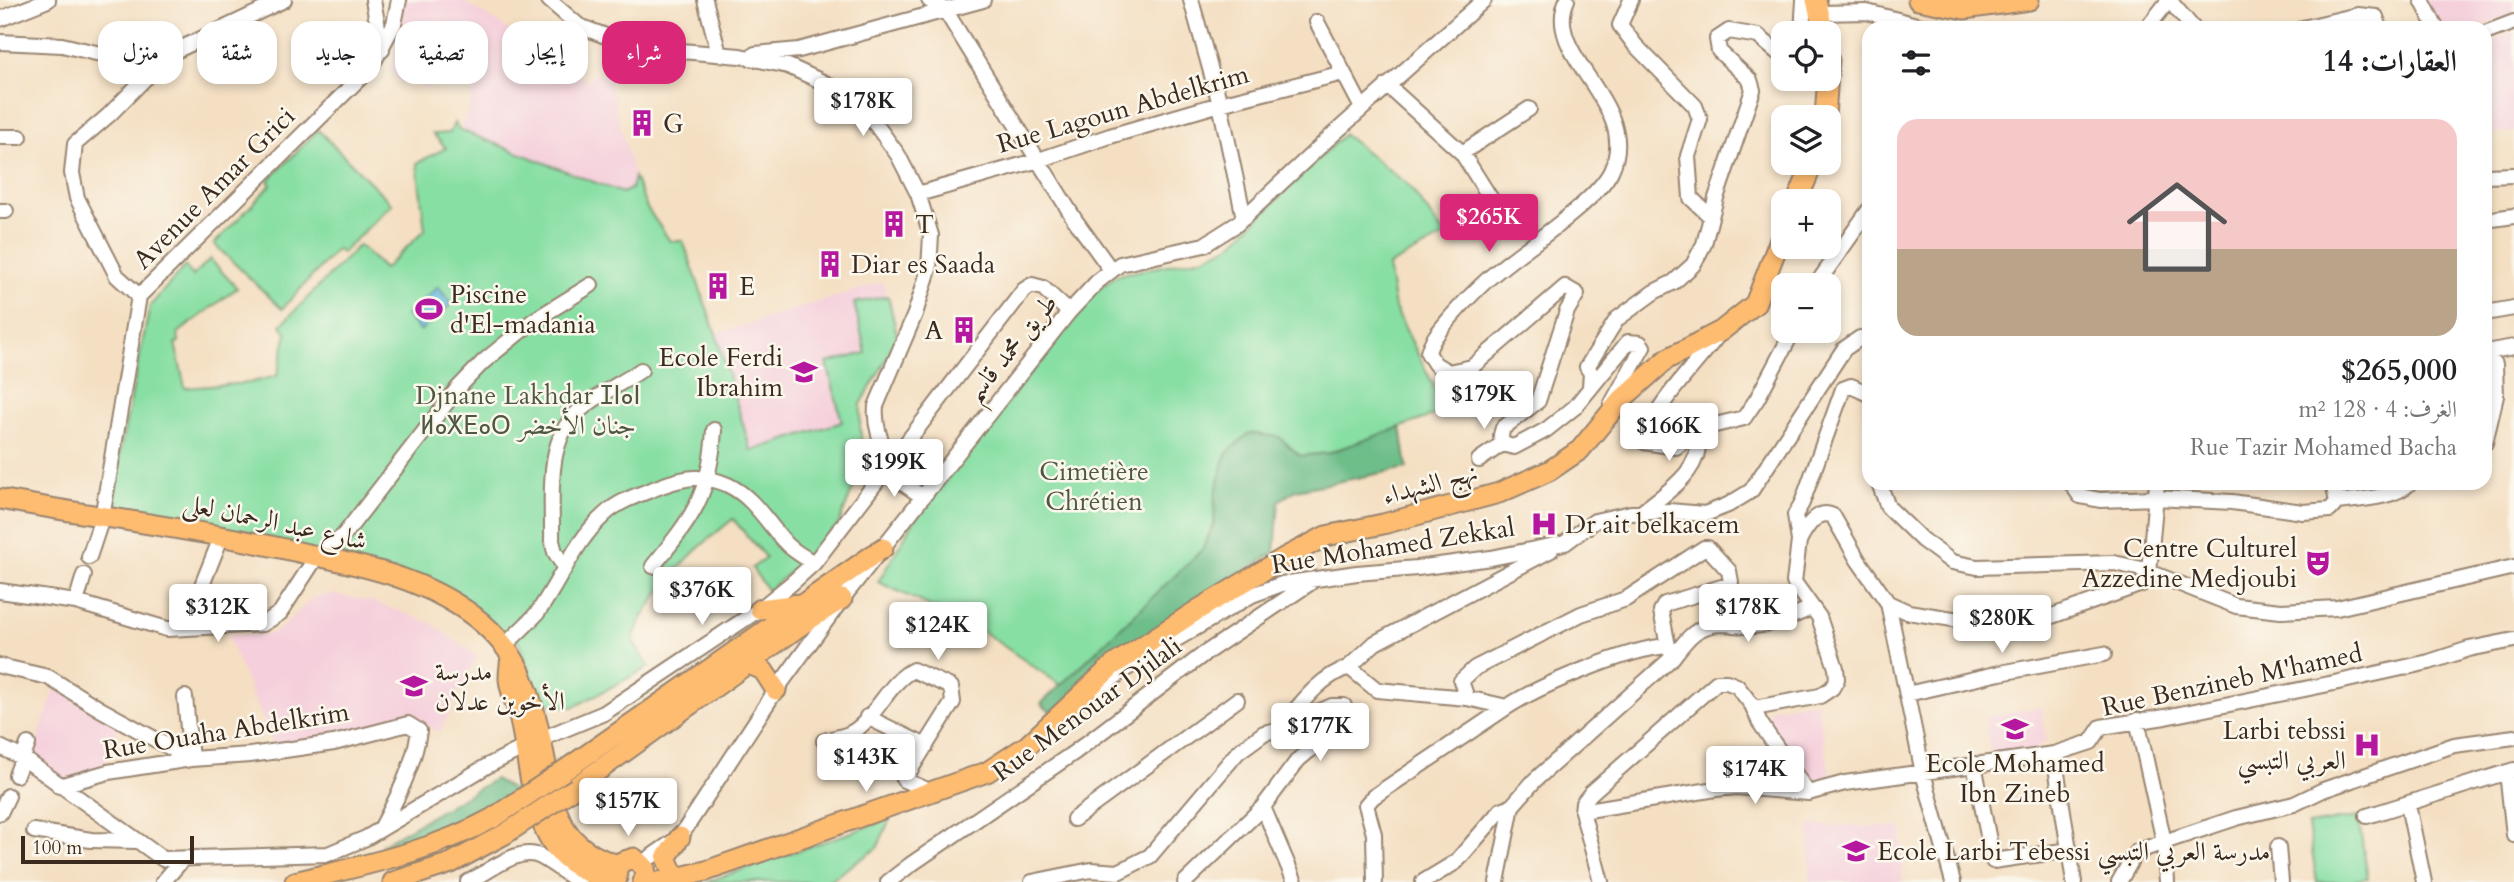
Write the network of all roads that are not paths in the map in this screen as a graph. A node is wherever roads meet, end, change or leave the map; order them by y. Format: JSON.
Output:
{"nodes":[{"id":1,"x":48,"y":0,"type":"edge"},
{"id":2,"x":285,"y":0,"type":"edge"},
{"id":3,"x":373,"y":0,"type":"edge"},
{"id":4,"x":399,"y":0,"type":"edge"},
{"id":5,"x":550,"y":0,"type":"edge"},
{"id":6,"x":705,"y":0,"type":"edge"},
{"id":7,"x":929,"y":0,"type":"edge"},
{"id":8,"x":984,"y":0,"type":"edge"},
{"id":9,"x":1191,"y":0,"type":"edge"},
{"id":10,"x":1484,"y":0,"type":"edge"},
{"id":11,"x":1567,"y":0,"type":"edge"},
{"id":12,"x":1631,"y":0,"type":"edge"},
{"id":13,"x":1804,"y":0,"type":"edge"},
{"id":14,"x":1918,"y":0,"type":"edge"},
{"id":15,"x":2029,"y":0,"type":"edge"},
{"id":16,"x":2169,"y":0,"type":"edge"},
{"id":17,"x":2422,"y":0,"type":"edge"},
{"id":18,"x":1818,"y":6,"type":"edge"},
{"id":19,"x":946,"y":10,"type":"junction"},
{"id":20,"x":0,"y":19,"type":"edge"},
{"id":21,"x":1803,"y":21,"type":"edge"},
{"id":22,"x":1901,"y":21,"type":"edge"},
{"id":23,"x":2152,"y":21,"type":"edge"},
{"id":24,"x":2187,"y":21,"type":"edge"},
{"id":25,"x":2336,"y":21,"type":"edge"},
{"id":26,"x":2377,"y":21,"type":"edge"},
{"id":27,"x":2432,"y":21,"type":"edge"},
{"id":28,"x":1317,"y":22,"type":"dead end"},
{"id":29,"x":2514,"y":22,"type":"edge"},
{"id":30,"x":2492,"y":30,"type":"edge"},
{"id":31,"x":0,"y":42,"type":"edge"},
{"id":32,"x":183,"y":47,"type":"edge"},
{"id":33,"x":1771,"y":47,"type":"edge"},
{"id":34,"x":382,"y":50,"type":"junction"},
{"id":35,"x":98,"y":52,"type":"edge"},
{"id":36,"x":719,"y":54,"type":"junction"},
{"id":37,"x":740,"y":56,"type":"junction"},
{"id":38,"x":1343,"y":73,"type":"junction"},
{"id":39,"x":139,"y":84,"type":"edge"},
{"id":40,"x":1387,"y":85,"type":"junction"},
{"id":41,"x":1220,"y":104,"type":"junction"},
{"id":42,"x":1362,"y":108,"type":"junction"},
{"id":43,"x":1529,"y":109,"type":"dead end"},
{"id":44,"x":0,"y":137,"type":"edge"},
{"id":45,"x":20,"y":137,"type":"dead end"},
{"id":46,"x":1462,"y":153,"type":"junction"},
{"id":47,"x":1039,"y":160,"type":"junction"},
{"id":48,"x":2514,"y":175,"type":"edge"},
{"id":49,"x":2492,"y":176,"type":"edge"},
{"id":50,"x":918,"y":194,"type":"junction"},
{"id":51,"x":1492,"y":199,"type":"dead end"},
{"id":52,"x":1710,"y":216,"type":"junction"},
{"id":53,"x":2514,"y":216,"type":"edge"},
{"id":54,"x":1244,"y":218,"type":"junction"},
{"id":55,"x":2492,"y":219,"type":"edge"},
{"id":56,"x":1862,"y":220,"type":"edge"},
{"id":57,"x":1773,"y":259,"type":"edge"},
{"id":58,"x":1111,"y":270,"type":"junction"},
{"id":59,"x":1824,"y":273,"type":"edge"},
{"id":60,"x":591,"y":285,"type":"dead end"},
{"id":61,"x":139,"y":296,"type":"junction"},
{"id":62,"x":2514,"y":307,"type":"edge"},
{"id":63,"x":1069,"y":312,"type":"junction"},
{"id":64,"x":2492,"y":312,"type":"edge"},
{"id":65,"x":1721,"y":331,"type":"junction"},
{"id":66,"x":1862,"y":339,"type":"edge"},
{"id":67,"x":1787,"y":343,"type":"edge"},
{"id":68,"x":2514,"y":347,"type":"edge"},
{"id":69,"x":2492,"y":351,"type":"edge"},
{"id":70,"x":2492,"y":364,"type":"edge"},
{"id":71,"x":641,"y":370,"type":"dead end"},
{"id":72,"x":1590,"y":386,"type":"junction"},
{"id":73,"x":1862,"y":391,"type":"edge"},
{"id":74,"x":2492,"y":413,"type":"edge"},
{"id":75,"x":1602,"y":423,"type":"junction"},
{"id":76,"x":1699,"y":429,"type":"junction"},
{"id":77,"x":714,"y":430,"type":"dead end"},
{"id":78,"x":1502,"y":444,"type":"junction"},
{"id":79,"x":1479,"y":460,"type":"dead end"},
{"id":80,"x":892,"y":463,"type":"junction"},
{"id":81,"x":708,"y":478,"type":"junction"},
{"id":82,"x":936,"y":480,"type":"junction"},
{"id":83,"x":1882,"y":490,"type":"edge"},
{"id":84,"x":2076,"y":490,"type":"edge"},
{"id":85,"x":2334,"y":490,"type":"edge"},
{"id":86,"x":2399,"y":490,"type":"edge"},
{"id":87,"x":2157,"y":491,"type":"edge"},
{"id":88,"x":923,"y":497,"type":"junction"},
{"id":89,"x":0,"y":499,"type":"edge"},
{"id":90,"x":2337,"y":502,"type":"junction"},
{"id":91,"x":1642,"y":513,"type":"junction"},
{"id":92,"x":102,"y":518,"type":"junction"},
{"id":93,"x":222,"y":535,"type":"junction"},
{"id":94,"x":1799,"y":541,"type":"junction"},
{"id":95,"x":1565,"y":543,"type":"junction"},
{"id":96,"x":884,"y":548,"type":"joint"},
{"id":97,"x":89,"y":556,"type":"dead end"},
{"id":98,"x":317,"y":556,"type":"junction"},
{"id":99,"x":814,"y":563,"type":"junction"},
{"id":100,"x":653,"y":566,"type":"dead end"},
{"id":101,"x":2514,"y":567,"type":"edge"},
{"id":102,"x":565,"y":568,"type":"junction"},
{"id":103,"x":2149,"y":572,"type":"junction"},
{"id":104,"x":84,"y":575,"type":"dead end"},
{"id":105,"x":1317,"y":578,"type":"junction"},
{"id":106,"x":0,"y":590,"type":"edge"},
{"id":107,"x":76,"y":601,"type":"junction"},
{"id":108,"x":824,"y":601,"type":"junction"},
{"id":109,"x":1888,"y":603,"type":"junction"},
{"id":110,"x":1811,"y":608,"type":"junction"},
{"id":111,"x":760,"y":609,"type":"junction"},
{"id":112,"x":185,"y":628,"type":"junction"},
{"id":113,"x":2514,"y":640,"type":"edge"},
{"id":114,"x":508,"y":652,"type":"junction"},
{"id":115,"x":1671,"y":652,"type":"junction"},
{"id":116,"x":2104,"y":654,"type":"dead end"},
{"id":117,"x":749,"y":664,"type":"junction"},
{"id":118,"x":0,"y":666,"type":"edge"},
{"id":119,"x":1349,"y":667,"type":"junction"},
{"id":120,"x":776,"y":690,"type":"junction"},
{"id":121,"x":1907,"y":694,"type":"junction"},
{"id":122,"x":185,"y":697,"type":"dead end"},
{"id":123,"x":1467,"y":698,"type":"junction"},
{"id":124,"x":1237,"y":700,"type":"dead end"},
{"id":125,"x":1507,"y":707,"type":"junction"},
{"id":126,"x":1754,"y":708,"type":"junction"},
{"id":127,"x":867,"y":717,"type":"junction"},
{"id":128,"x":2137,"y":720,"type":"junction"},
{"id":129,"x":1280,"y":729,"type":"junction"},
{"id":130,"x":1039,"y":734,"type":"junction"},
{"id":131,"x":2514,"y":737,"type":"edge"},
{"id":132,"x":824,"y":741,"type":"dead end"},
{"id":133,"x":534,"y":743,"type":"junction"},
{"id":134,"x":926,"y":746,"type":"junction"},
{"id":135,"x":0,"y":747,"type":"edge"},
{"id":136,"x":26,"y":751,"type":"junction"},
{"id":137,"x":2054,"y":754,"type":"junction"},
{"id":138,"x":191,"y":759,"type":"junction"},
{"id":139,"x":1974,"y":764,"type":"junction"},
{"id":140,"x":2510,"y":771,"type":"edge"},
{"id":141,"x":1923,"y":773,"type":"junction"},
{"id":142,"x":16,"y":775,"type":"dead end"},
{"id":143,"x":59,"y":786,"type":"junction"},
{"id":144,"x":932,"y":792,"type":"junction"},
{"id":145,"x":1808,"y":793,"type":"junction"},
{"id":146,"x":8,"y":796,"type":"dead end"},
{"id":147,"x":2408,"y":805,"type":"junction"},
{"id":148,"x":1512,"y":806,"type":"junction"},
{"id":149,"x":1263,"y":807,"type":"junction"},
{"id":150,"x":1582,"y":811,"type":"junction"},
{"id":151,"x":0,"y":813,"type":"edge"},
{"id":152,"x":2367,"y":816,"type":"dead end"},
{"id":153,"x":1074,"y":819,"type":"dead end"},
{"id":154,"x":381,"y":829,"type":"junction"},
{"id":155,"x":34,"y":831,"type":"dead end"},
{"id":156,"x":2514,"y":835,"type":"edge"},
{"id":157,"x":680,"y":837,"type":"joint"},
{"id":158,"x":137,"y":841,"type":"junction"},
{"id":159,"x":2164,"y":842,"type":"junction"},
{"id":160,"x":2278,"y":847,"type":"dead end"},
{"id":161,"x":2070,"y":850,"type":"junction"},
{"id":162,"x":163,"y":859,"type":"junction"},
{"id":163,"x":183,"y":859,"type":"junction"},
{"id":164,"x":652,"y":873,"type":"edge"},
{"id":165,"x":618,"y":876,"type":"edge"},
{"id":166,"x":154,"y":882,"type":"edge"},
{"id":167,"x":163,"y":882,"type":"edge"},
{"id":168,"x":295,"y":882,"type":"edge"},
{"id":169,"x":393,"y":882,"type":"edge"},
{"id":170,"x":468,"y":882,"type":"edge"},
{"id":171,"x":579,"y":882,"type":"edge"},
{"id":172,"x":888,"y":882,"type":"edge"},
{"id":173,"x":1032,"y":882,"type":"edge"},
{"id":174,"x":1185,"y":882,"type":"edge"},
{"id":175,"x":1295,"y":882,"type":"edge"},
{"id":176,"x":1375,"y":882,"type":"edge"},
{"id":177,"x":1423,"y":882,"type":"edge"},
{"id":178,"x":1497,"y":882,"type":"edge"},
{"id":179,"x":1601,"y":882,"type":"edge"},
{"id":180,"x":1953,"y":882,"type":"edge"},
{"id":181,"x":2074,"y":882,"type":"edge"},
{"id":182,"x":2119,"y":882,"type":"edge"},
{"id":183,"x":2167,"y":882,"type":"edge"},
{"id":184,"x":2281,"y":882,"type":"edge"},
{"id":185,"x":2424,"y":882,"type":"edge"}],
"edges":[{"from":1,"to":20,"type":"street"},
{"from":2,"to":32,"type":"street"},
{"from":3,"to":34,"type":"street"},
{"from":4,"to":34,"type":"street","name":"Avenue Amar Grici"},
{"from":5,"to":36,"type":"street"},
{"from":6,"to":36,"type":"street"},
{"from":7,"to":19,"type":"street"},
{"from":8,"to":19,"type":"street"},
{"from":9,"to":41,"type":"street"},
{"from":10,"to":40,"type":"street","name":"طريق محمد قاسم"},
{"from":11,"to":78,"type":"street"},
{"from":12,"to":52,"type":"street"},
{"from":13,"to":21,"type":"street"},
{"from":14,"to":15,"type":"main road"},
{"from":16,"to":23,"type":"street"},
{"from":16,"to":24,"type":"street"},
{"from":17,"to":27,"type":"street"},
{"from":18,"to":22,"type":"street"},
{"from":19,"to":37,"type":"street"},
{"from":19,"to":47,"type":"street"},
{"from":25,"to":26,"type":"street"},
{"from":28,"to":38,"type":"street"},
{"from":29,"to":30,"type":"street"},
{"from":31,"to":35,"type":"street"},
{"from":33,"to":52,"type":"street"},
{"from":34,"to":61,"type":"street","name":"Avenue Amar Grici"},
{"from":36,"to":37,"type":"street"},
{"from":37,"to":50,"type":"street"},
{"from":38,"to":41,"type":"street","name":"Rue Lagoun Abdelkrim"},
{"from":38,"to":42,"type":"street"},
{"from":39,"to":61,"type":"street"},
{"from":40,"to":42,"type":"street","name":"طريق محمد قاسم"},
{"from":40,"to":46,"type":"street"},
{"from":41,"to":47,"type":"street","name":"Rue Lagoun Abdelkrim"},
{"from":41,"to":54,"type":"street"},
{"from":42,"to":54,"type":"street","name":"طريق محمد قاسم"},
{"from":43,"to":46,"type":"street"},
{"from":44,"to":45,"type":"street"},
{"from":46,"to":51,"type":"street"},
{"from":47,"to":50,"type":"street","name":"Rue Lagoun Abdelkrim"},
{"from":47,"to":58,"type":"street"},
{"from":48,"to":49,"type":"street"},
{"from":50,"to":80,"type":"street"},
{"from":52,"to":72,"type":"street"},
{"from":53,"to":55,"type":"street"},
{"from":54,"to":58,"type":"street","name":"طريق محمد قاسم"},
{"from":56,"to":59,"type":"street"},
{"from":57,"to":65,"type":"main road","name":"نهج الشهداء"},
{"from":58,"to":63,"type":"street","name":"طريق محمد قاسم"},
{"from":60,"to":98,"type":"street"},
{"from":61,"to":92,"type":"street","name":"Avenue Amar Grici"},
{"from":62,"to":64,"type":"street"},
{"from":63,"to":80,"type":"street"},
{"from":63,"to":82,"type":"street","name":"طريق محمد قاسم"},
{"from":65,"to":75,"type":"main road","name":"نهج الشهداء"},
{"from":65,"to":76,"type":"street"},
{"from":66,"to":91,"type":"street","name":"Rue Mohamed Zekkal"},
{"from":67,"to":76,"type":"street"},
{"from":68,"to":69,"type":"street"},
{"from":70,"to":74,"type":"street"},
{"from":71,"to":102,"type":"street"},
{"from":72,"to":75,"type":"street"},
{"from":72,"to":78,"type":"street"},
{"from":73,"to":94,"type":"street"},
{"from":75,"to":130,"type":"main road","name":"نهج الشهداء"},
{"from":76,"to":91,"type":"street"},
{"from":77,"to":81,"type":"street"},
{"from":78,"to":79,"type":"street"},
{"from":80,"to":82,"type":"street"},
{"from":80,"to":88,"type":"street"},
{"from":80,"to":99,"type":"street"},
{"from":81,"to":99,"type":"street"},
{"from":81,"to":100,"type":"street"},
{"from":81,"to":102,"type":"street"},
{"from":82,"to":88,"type":"street","name":"طريق محمد قاسم"},
{"from":83,"to":103,"type":"street"},
{"from":84,"to":87,"type":"street"},
{"from":85,"to":90,"type":"street"},
{"from":86,"to":90,"type":"street"},
{"from":87,"to":90,"type":"street"},
{"from":87,"to":103,"type":"street"},
{"from":88,"to":96,"type":"street","name":"طريق محمد قاسم"},
{"from":89,"to":92,"type":"main road","name":"شارع عبد الرحمان لعلى"},
{"from":91,"to":95,"type":"street","name":"Rue Mohamed Zekkal"},
{"from":92,"to":93,"type":"main road","name":"شارع عبد الرحمان لعلى"},
{"from":92,"to":97,"type":"street","name":"Avenue Amar Grici"},
{"from":93,"to":98,"type":"main road","name":"شارع عبد الرحمان لعلى"},
{"from":93,"to":112,"type":"street"},
{"from":94,"to":109,"type":"street"},
{"from":94,"to":110,"type":"street"},
{"from":95,"to":105,"type":"street","name":"Rue Mohamed Zekkal"},
{"from":95,"to":119,"type":"street"},
{"from":96,"to":108,"type":"main road"},
{"from":98,"to":112,"type":"street"},
{"from":98,"to":114,"type":"main road","name":"شارع عبد الرحمان لعلى"},
{"from":99,"to":111,"type":"street"},
{"from":101,"to":103,"type":"street"},
{"from":102,"to":114,"type":"street"},
{"from":103,"to":109,"type":"street"},
{"from":104,"to":107,"type":"street"},
{"from":105,"to":130,"type":"street","name":"Rue Mohamed Zekkal"},
{"from":105,"to":172,"type":"street","name":"Rue Menouar Djilali"},
{"from":106,"to":107,"type":"street"},
{"from":107,"to":112,"type":"street"},
{"from":108,"to":111,"type":"main road"},
{"from":108,"to":117,"type":"main road"},
{"from":108,"to":120,"type":"street"},
{"from":108,"to":168,"type":"main road","bridge":true},
{"from":109,"to":121,"type":"street"},
{"from":110,"to":115,"type":"street"},
{"from":110,"to":126,"type":"street"},
{"from":111,"to":133,"type":"street"},
{"from":113,"to":128,"type":"street","name":"Rue Benzineb M'hamed"},
{"from":114,"to":133,"type":"main road"},
{"from":115,"to":123,"type":"street"},
{"from":115,"to":125,"type":"street"},
{"from":115,"to":148,"type":"street"},
{"from":116,"to":121,"type":"street"},
{"from":117,"to":120,"type":"main road"},
{"from":117,"to":169,"type":"main road","bridge":true},
{"from":118,"to":138,"type":"street"},
{"from":119,"to":123,"type":"street"},
{"from":119,"to":129,"type":"street"},
{"from":120,"to":157,"type":"street"},
{"from":121,"to":141,"type":"street"},
{"from":122,"to":138,"type":"street"},
{"from":123,"to":125,"type":"street"},
{"from":124,"to":153,"type":"street"},
{"from":125,"to":176,"type":"street"},
{"from":126,"to":145,"type":"street"},
{"from":126,"to":150,"type":"street"},
{"from":127,"to":132,"type":"street"},
{"from":127,"to":134,"type":"street"},
{"from":127,"to":134,"type":"street"},
{"from":128,"to":137,"type":"street","name":"Rue Benzineb M'hamed"},
{"from":128,"to":159,"type":"street"},
{"from":129,"to":149,"type":"street"},
{"from":129,"to":173,"type":"street"},
{"from":130,"to":144,"type":"main road"},
{"from":131,"to":159,"type":"street"},
{"from":133,"to":154,"type":"street"},
{"from":133,"to":165,"type":"main road"},
{"from":134,"to":144,"type":"street"},
{"from":135,"to":136,"type":"street"},
{"from":136,"to":142,"type":"street"},
{"from":136,"to":143,"type":"street"},
{"from":137,"to":139,"type":"street","name":"Rue Benzineb M'hamed"},
{"from":137,"to":161,"type":"street"},
{"from":138,"to":143,"type":"street","name":"Rue Ouaha Abdelkrim"},
{"from":138,"to":154,"type":"street","name":"Rue Ouaha Abdelkrim"},
{"from":139,"to":141,"type":"street","name":"Rue Benzineb M'hamed"},
{"from":139,"to":161,"type":"street"},
{"from":140,"to":147,"type":"street"},
{"from":140,"to":156,"type":"street"},
{"from":141,"to":145,"type":"street","name":"Rue Benzineb M'hamed"},
{"from":141,"to":180,"type":"street"},
{"from":143,"to":158,"type":"street"},
{"from":144,"to":164,"type":"main road"},
{"from":145,"to":150,"type":"street","name":"Rue Benzineb M'hamed"},
{"from":146,"to":151,"type":"street"},
{"from":147,"to":152,"type":"street"},
{"from":147,"to":185,"type":"street"},
{"from":148,"to":177,"type":"street"},
{"from":148,"to":178,"type":"street"},
{"from":149,"to":174,"type":"street"},
{"from":149,"to":175,"type":"street"},
{"from":150,"to":179,"type":"street"},
{"from":154,"to":163,"type":"street"},
{"from":155,"to":158,"type":"street"},
{"from":157,"to":164,"type":"main road"},
{"from":158,"to":162,"type":"street"},
{"from":159,"to":182,"type":"street"},
{"from":159,"to":183,"type":"street"},
{"from":160,"to":184,"type":"street"},
{"from":161,"to":181,"type":"street"},
{"from":162,"to":163,"type":"street"},
{"from":162,"to":166,"type":"street"},
{"from":163,"to":167,"type":"street"},
{"from":164,"to":165,"type":"main road"},
{"from":170,"to":171,"type":"street"}]}
